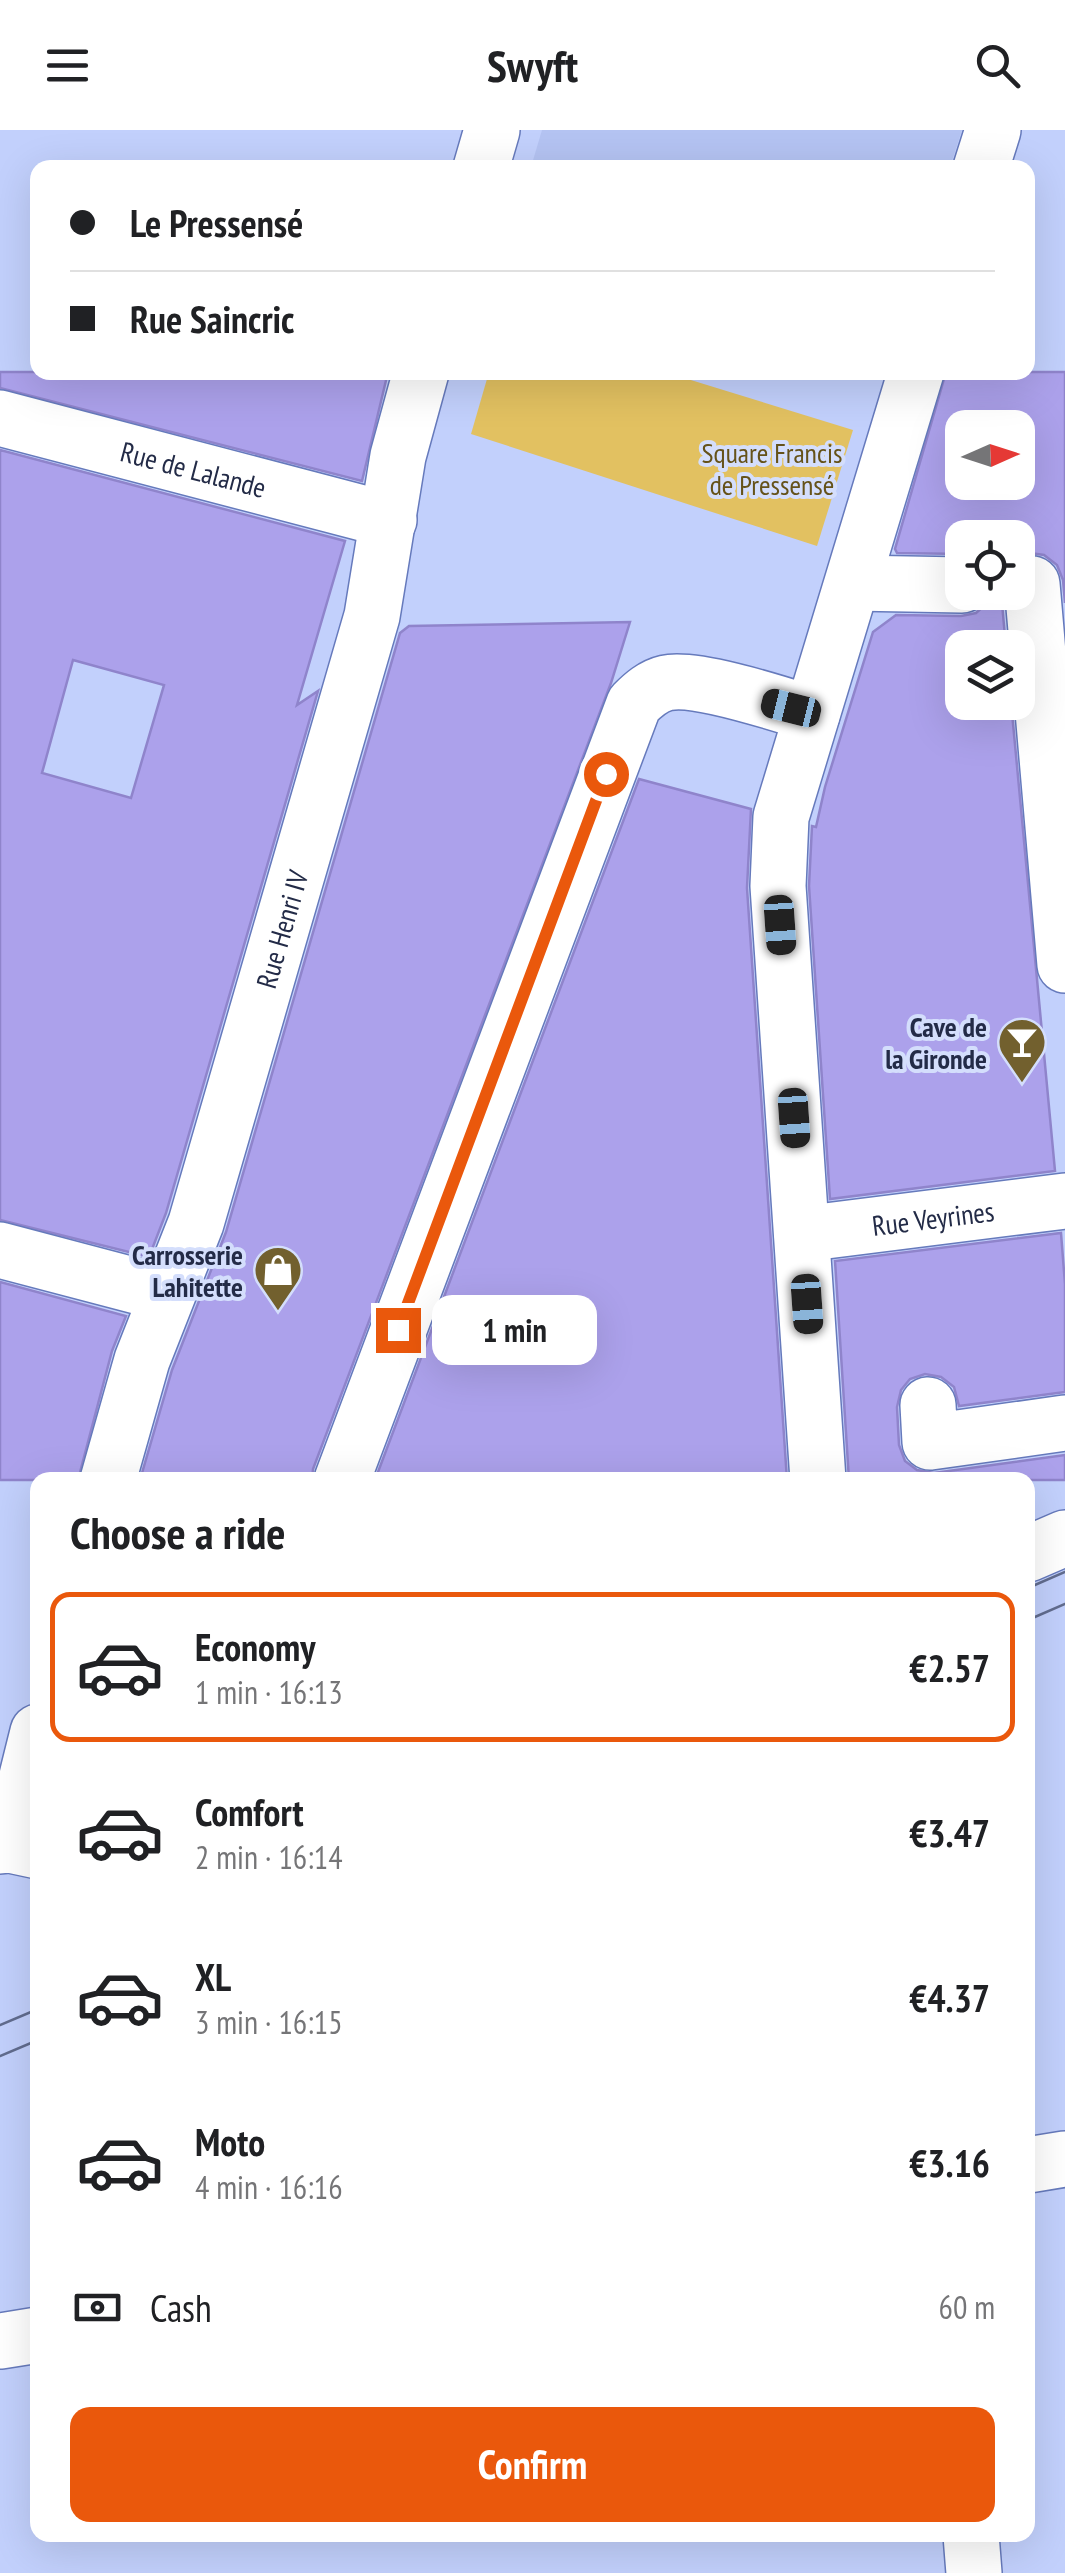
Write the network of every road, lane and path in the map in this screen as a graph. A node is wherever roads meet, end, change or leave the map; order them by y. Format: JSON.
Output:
{"nodes":[{"id":1,"x":492,"y":130,"type":"edge"},
{"id":2,"x":993,"y":130,"type":"edge"},
{"id":3,"x":483,"y":160,"type":"edge"},
{"id":4,"x":984,"y":160,"type":"edge"},
{"id":5,"x":419,"y":380,"type":"edge"},
{"id":6,"x":914,"y":380,"type":"edge"},
{"id":7,"x":0,"y":418,"type":"edge"},
{"id":8,"x":390,"y":520,"type":"junction"},
{"id":9,"x":853,"y":582,"type":"junction"},
{"id":10,"x":1038,"y":584,"type":"edge"},
{"id":11,"x":945,"y":585,"type":"edge"},
{"id":12,"x":812,"y":714,"type":"junction"},
{"id":13,"x":1065,"y":965,"type":"edge"},
{"id":14,"x":1065,"y":1201,"type":"edge"},
{"id":15,"x":802,"y":1234,"type":"junction"},
{"id":16,"x":0,"y":1250,"type":"edge"},
{"id":17,"x":167,"y":1294,"type":"junction"},
{"id":18,"x":928,"y":1406,"type":"dead end"},
{"id":19,"x":1065,"y":1423,"type":"edge"},
{"id":20,"x":110,"y":1472,"type":"edge"},
{"id":21,"x":345,"y":1472,"type":"edge"},
{"id":22,"x":817,"y":1472,"type":"edge"},
{"id":23,"x":1065,"y":1538,"type":"edge"},
{"id":24,"x":1035,"y":1551,"type":"edge"},
{"id":25,"x":30,"y":1785,"type":"edge"},
{"id":26,"x":21,"y":1844,"type":"edge"},
{"id":27,"x":1065,"y":2159,"type":"edge"},
{"id":28,"x":1035,"y":2164,"type":"edge"},
{"id":29,"x":30,"y":2336,"type":"edge"},
{"id":30,"x":0,"y":2341,"type":"edge"},
{"id":31,"x":972,"y":2542,"type":"edge"},
{"id":32,"x":974,"y":2573,"type":"edge"}],
"edges":[{"from":1,"to":3,"type":"street"},
{"from":2,"to":4,"type":"street"},
{"from":5,"to":8,"type":"street","name":"Rue Henri IV"},
{"from":6,"to":9,"type":"street"},
{"from":7,"to":8,"type":"street","name":"Rue de Lalande"},
{"from":8,"to":17,"type":"street","name":"Rue Henri IV"},
{"from":9,"to":11,"type":"street"},
{"from":9,"to":12,"type":"street"},
{"from":10,"to":13,"type":"street"},
{"from":12,"to":15,"type":"street"},
{"from":12,"to":21,"type":"street"},
{"from":14,"to":15,"type":"street","name":"Rue Veyrines"},
{"from":15,"to":22,"type":"street"},
{"from":16,"to":17,"type":"street"},
{"from":17,"to":20,"type":"street","name":"Rue Henri IV"},
{"from":18,"to":19,"type":"street"},
{"from":23,"to":24,"type":"street"},
{"from":25,"to":26,"type":"street"},
{"from":27,"to":28,"type":"street"},
{"from":29,"to":30,"type":"street"},
{"from":31,"to":32,"type":"street"}]}
